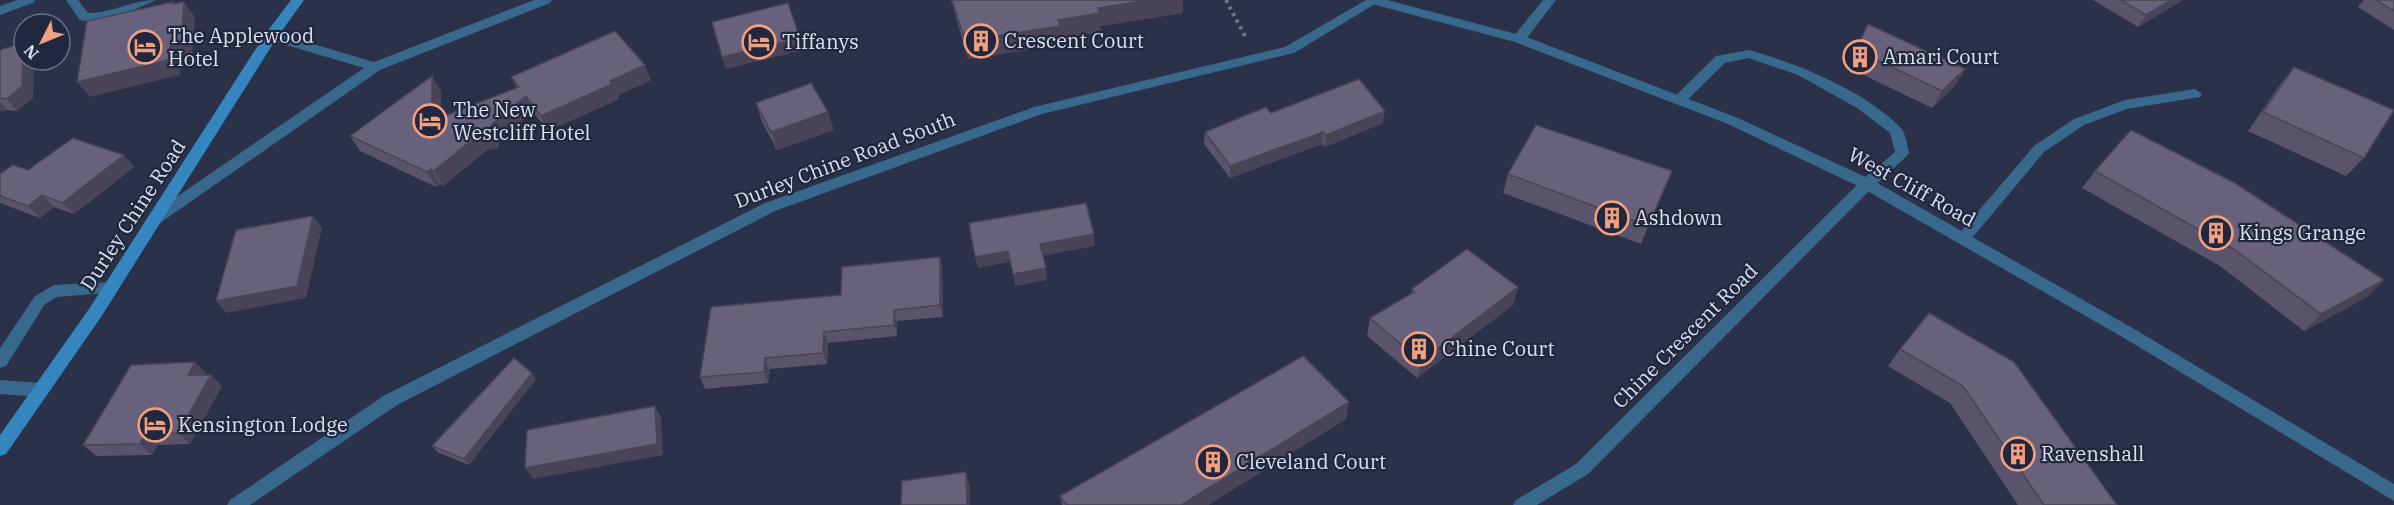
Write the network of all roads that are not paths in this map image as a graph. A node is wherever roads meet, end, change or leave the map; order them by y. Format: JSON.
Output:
{"nodes":[{"id":1,"x":29,"y":0,"type":"edge"},
{"id":2,"x":72,"y":0,"type":"edge"},
{"id":3,"x":150,"y":0,"type":"edge"},
{"id":4,"x":298,"y":0,"type":"edge"},
{"id":5,"x":546,"y":0,"type":"edge"},
{"id":6,"x":1373,"y":0,"type":"edge"},
{"id":7,"x":1550,"y":0,"type":"edge"},
{"id":8,"x":0,"y":11,"type":"edge"},
{"id":9,"x":271,"y":36,"type":"junction"},
{"id":10,"x":1519,"y":39,"type":"junction"},
{"id":11,"x":375,"y":67,"type":"junction"},
{"id":12,"x":2195,"y":94,"type":"dead end"},
{"id":13,"x":1679,"y":100,"type":"junction"},
{"id":14,"x":1867,"y":184,"type":"junction"},
{"id":15,"x":155,"y":219,"type":"junction"},
{"id":16,"x":1963,"y":239,"type":"junction"},
{"id":17,"x":111,"y":288,"type":"junction"},
{"id":18,"x":0,"y":361,"type":"edge"},
{"id":19,"x":0,"y":387,"type":"edge"},
{"id":20,"x":41,"y":390,"type":"junction"},
{"id":21,"x":0,"y":449,"type":"edge"},
{"id":22,"x":2394,"y":493,"type":"edge"},
{"id":23,"x":236,"y":505,"type":"edge"},
{"id":24,"x":1522,"y":505,"type":"edge"}],
"edges":[{"from":1,"to":8,"type":"street"},
{"from":2,"to":3,"type":"street"},
{"from":4,"to":9,"type":"main road","name":"Durley Chine Road"},
{"from":5,"to":11,"type":"street"},
{"from":6,"to":10,"type":"street","name":"West Cliff Road"},
{"from":6,"to":23,"type":"street","name":"Durley Chine Road South"},
{"from":7,"to":10,"type":"street"},
{"from":9,"to":11,"type":"street"},
{"from":9,"to":15,"type":"main road","name":"Durley Chine Road"},
{"from":10,"to":13,"type":"street","name":"West Cliff Road"},
{"from":11,"to":15,"type":"street"},
{"from":12,"to":16,"type":"street"},
{"from":13,"to":14,"type":"street","name":"West Cliff Road"},
{"from":13,"to":14,"type":"street","name":"Chine Crescent Road"},
{"from":14,"to":16,"type":"street","name":"West Cliff Road"},
{"from":14,"to":24,"type":"street","name":"Chine Crescent Road"},
{"from":15,"to":17,"type":"main road","name":"Durley Chine Road"},
{"from":16,"to":22,"type":"street","name":"West Cliff Road"},
{"from":17,"to":18,"type":"street"},
{"from":17,"to":20,"type":"main road","name":"Durley Chine Road"},
{"from":19,"to":20,"type":"street"},
{"from":20,"to":21,"type":"main road","name":"Durley Chine Road"}]}
